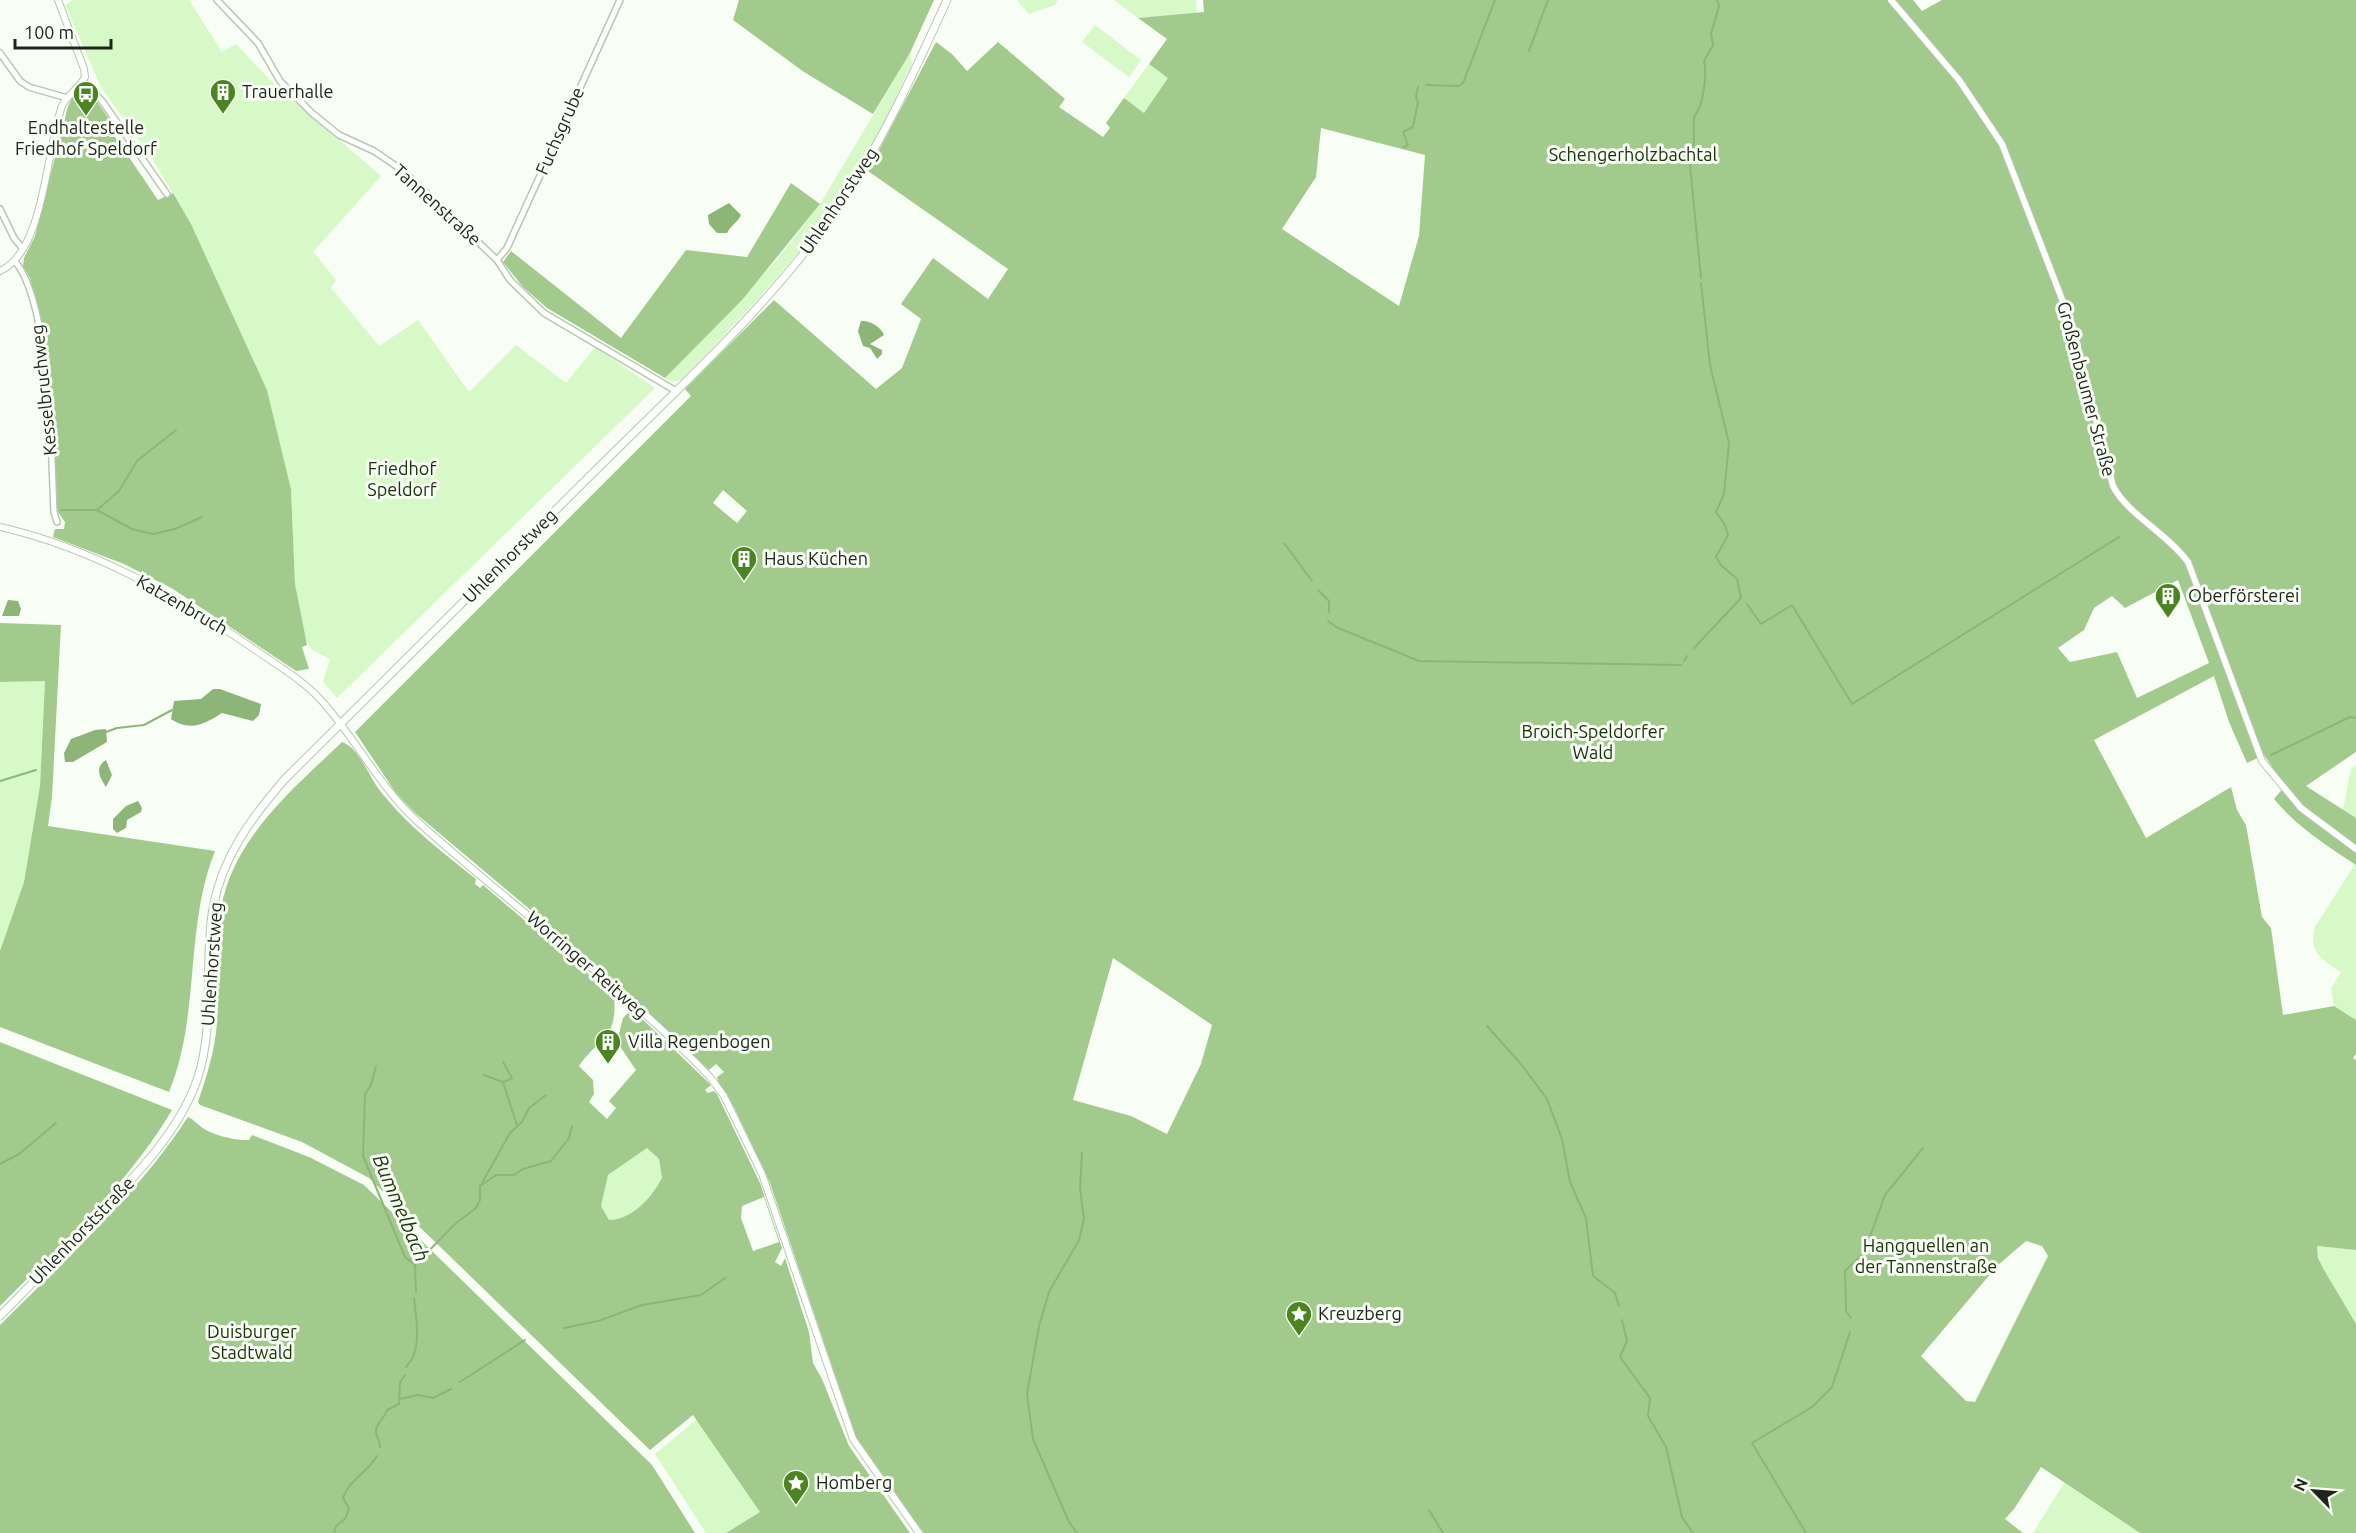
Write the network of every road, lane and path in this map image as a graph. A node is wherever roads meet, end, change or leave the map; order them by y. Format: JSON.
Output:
{"nodes":[{"id":1,"x":58,"y":0,"type":"edge"},
{"id":2,"x":217,"y":0,"type":"edge"},
{"id":3,"x":620,"y":0,"type":"edge"},
{"id":4,"x":946,"y":0,"type":"edge"},
{"id":5,"x":1891,"y":0,"type":"edge"},
{"id":6,"x":0,"y":53,"type":"edge"},
{"id":7,"x":83,"y":81,"type":"junction"},
{"id":8,"x":67,"y":98,"type":"junction"},
{"id":9,"x":166,"y":194,"type":"dead end"},
{"id":10,"x":0,"y":209,"type":"edge"},
{"id":11,"x":23,"y":249,"type":"junction"},
{"id":12,"x":497,"y":260,"type":"junction"},
{"id":13,"x":15,"y":261,"type":"junction"},
{"id":14,"x":0,"y":271,"type":"edge"},
{"id":15,"x":676,"y":391,"type":"junction"},
{"id":16,"x":57,"y":522,"type":"dead end"},
{"id":17,"x":0,"y":527,"type":"edge"},
{"id":18,"x":341,"y":723,"type":"junction"},
{"id":19,"x":2356,"y":849,"type":"edge"},
{"id":20,"x":162,"y":1145,"type":"joint"},
{"id":21,"x":0,"y":1316,"type":"edge"},
{"id":22,"x":919,"y":1533,"type":"edge"}],
"edges":[{"from":1,"to":7,"type":"street"},
{"from":2,"to":12,"type":"street","name":"Tannenstraße"},
{"from":3,"to":12,"type":"street","name":"Fuchsgrube"},
{"from":4,"to":15,"type":"main road","name":"Uhlenhorstweg"},
{"from":5,"to":19,"type":"street","name":"Großenbaumer Straße"},
{"from":6,"to":8,"type":"street"},
{"from":7,"to":8,"type":"street"},
{"from":7,"to":9,"type":"street"},
{"from":8,"to":11,"type":"street"},
{"from":10,"to":11,"type":"street"},
{"from":11,"to":13,"type":"street"},
{"from":12,"to":15,"type":"street","name":"Tannenstraße"},
{"from":13,"to":14,"type":"street"},
{"from":13,"to":16,"type":"street","name":"Kesselbruchweg"},
{"from":15,"to":18,"type":"main road","name":"Uhlenhorstweg"},
{"from":17,"to":18,"type":"street","name":"Katzenbruch"},
{"from":18,"to":20,"type":"main road","name":"Uhlenhorstweg"},
{"from":18,"to":22,"type":"street","name":"Worringer Reitweg"},
{"from":20,"to":21,"type":"main road","name":"Uhlenhorststraße"}]}
